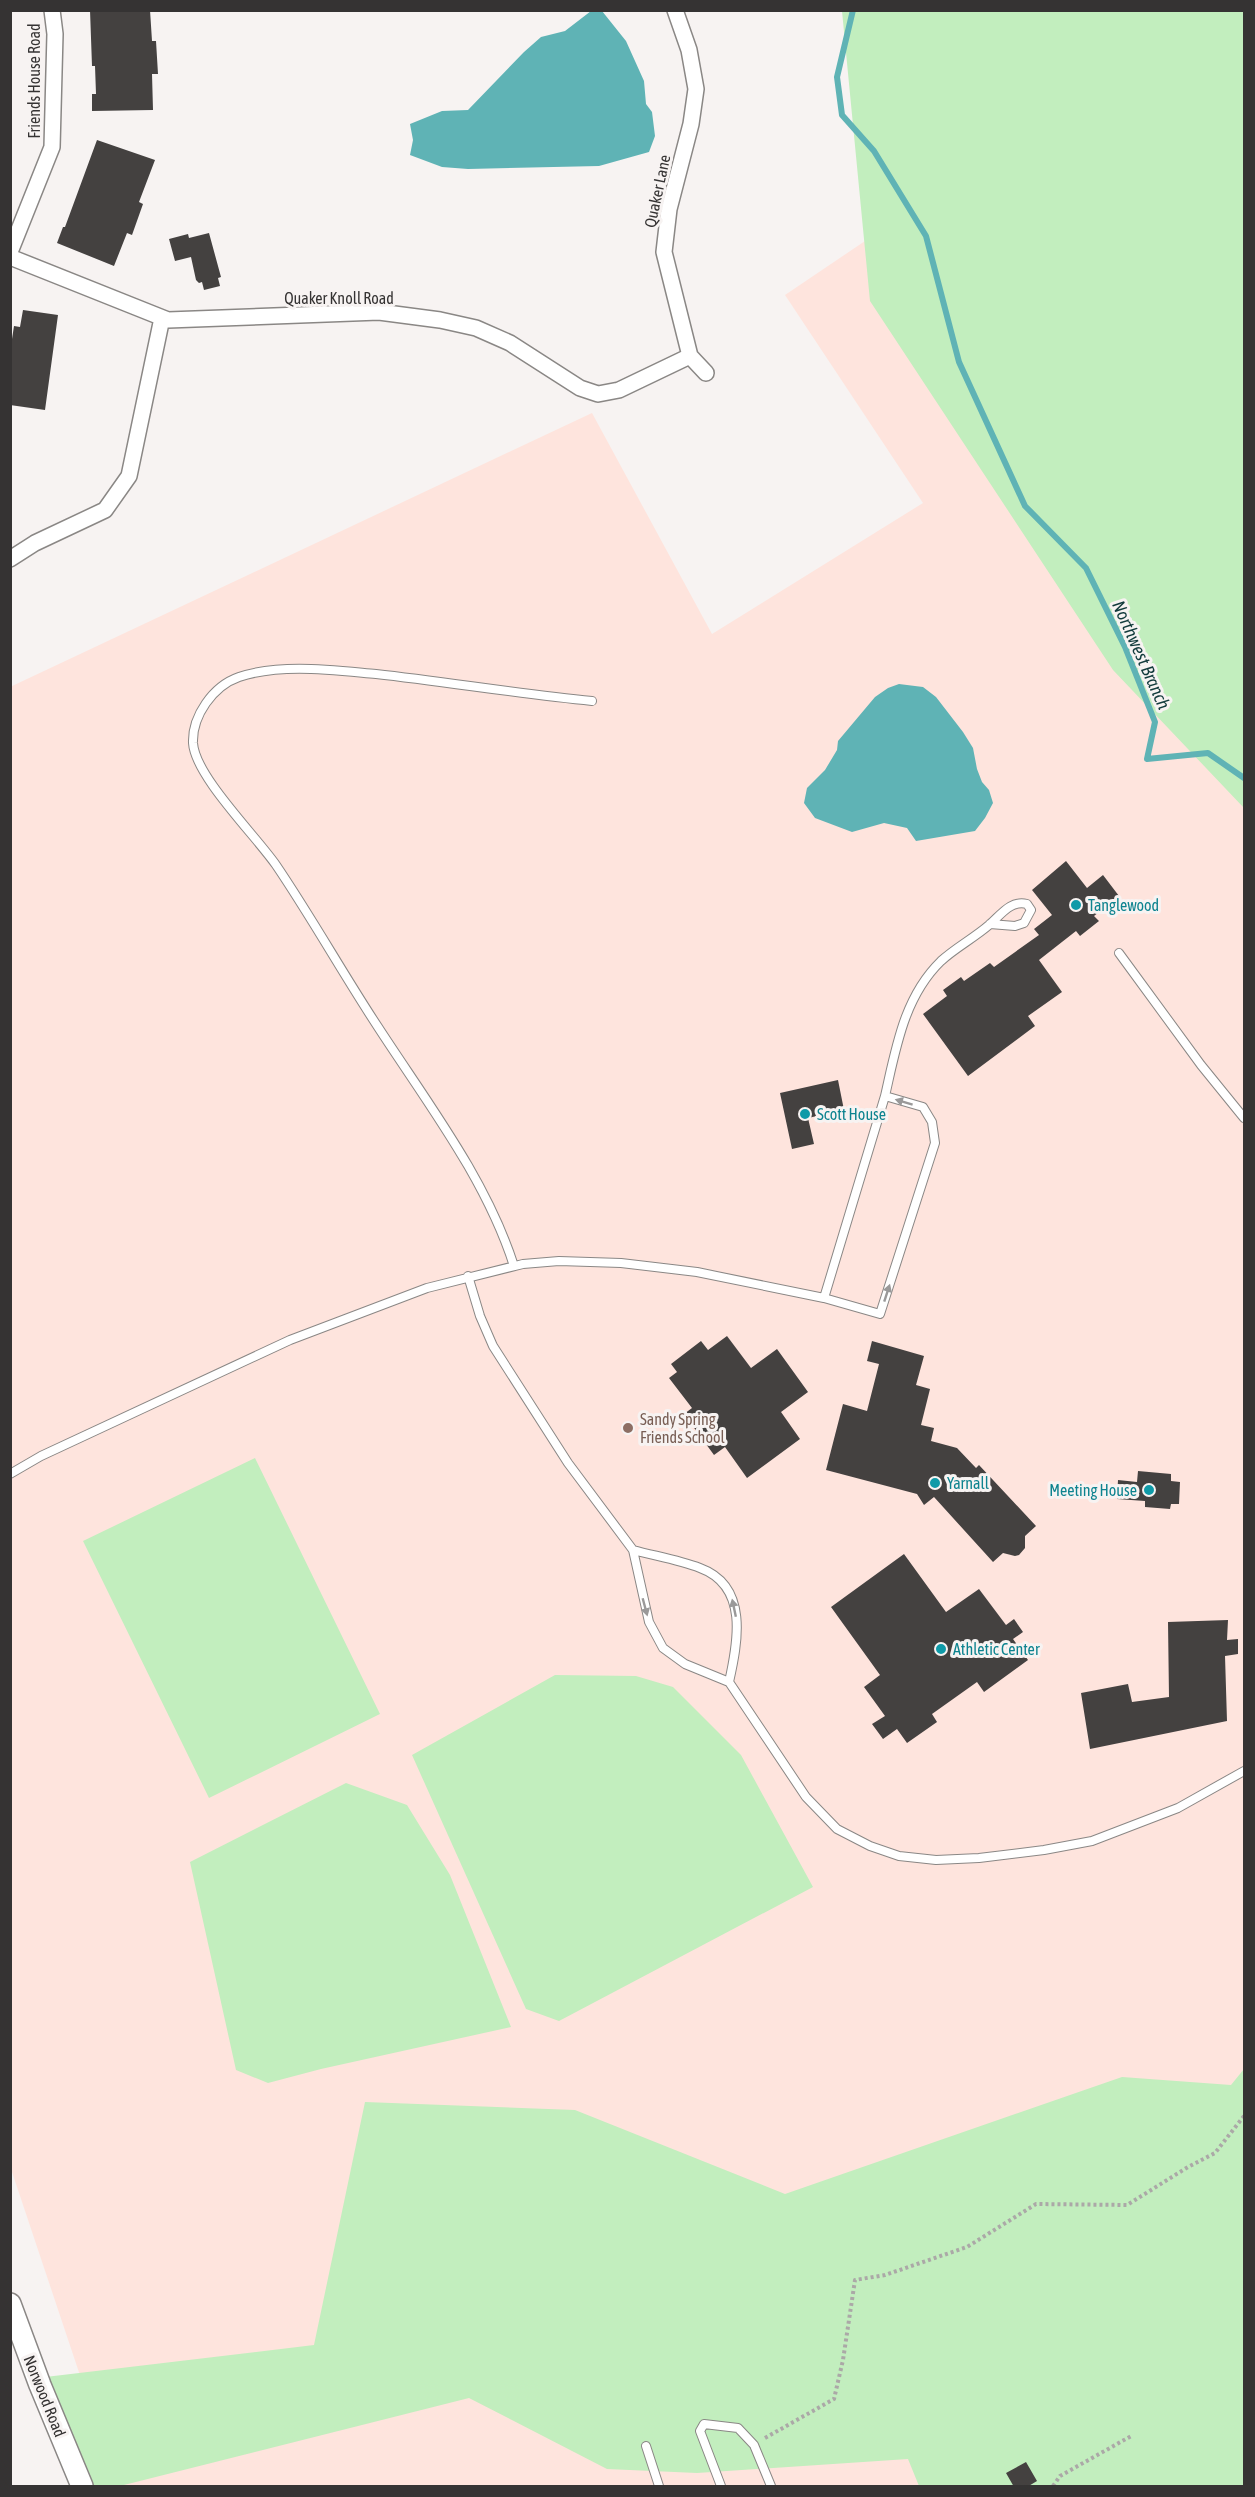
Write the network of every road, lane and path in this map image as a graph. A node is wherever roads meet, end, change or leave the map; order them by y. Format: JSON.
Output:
{"nodes":[{"id":1,"x":52,"y":10,"type":"edge"},
{"id":2,"x":675,"y":10,"type":"edge"},
{"id":3,"x":10,"y":252,"type":"edge"},
{"id":4,"x":10,"y":257,"type":"edge"},
{"id":5,"x":162,"y":318,"type":"junction"},
{"id":6,"x":690,"y":356,"type":"junction"},
{"id":7,"x":706,"y":373,"type":"dead end"},
{"id":8,"x":10,"y":559,"type":"edge"},
{"id":9,"x":592,"y":701,"type":"dead end"},
{"id":10,"x":990,"y":924,"type":"junction"},
{"id":11,"x":1119,"y":953,"type":"dead end"},
{"id":12,"x":885,"y":1096,"type":"junction"},
{"id":13,"x":1245,"y":1118,"type":"edge"},
{"id":14,"x":514,"y":1266,"type":"junction"},
{"id":15,"x":468,"y":1276,"type":"junction"},
{"id":16,"x":824,"y":1298,"type":"junction"},
{"id":17,"x":10,"y":1474,"type":"edge"},
{"id":18,"x":633,"y":1550,"type":"junction"},
{"id":19,"x":729,"y":1682,"type":"junction"},
{"id":20,"x":1245,"y":1771,"type":"edge"},
{"id":21,"x":1245,"y":2116,"type":"edge"},
{"id":22,"x":10,"y":2304,"type":"edge"},
{"id":23,"x":1133,"y":2435,"type":"dead end"},
{"id":24,"x":754,"y":2445,"type":"junction"},
{"id":25,"x":646,"y":2446,"type":"dead end"},
{"id":26,"x":82,"y":2487,"type":"edge"},
{"id":27,"x":659,"y":2487,"type":"edge"},
{"id":28,"x":721,"y":2487,"type":"edge"},
{"id":29,"x":771,"y":2487,"type":"edge"},
{"id":30,"x":1053,"y":2487,"type":"edge"}],
"edges":[{"from":1,"to":3,"type":"street","name":"Friends House Road"},
{"from":2,"to":6,"type":"street","name":"Quaker Lane"},
{"from":4,"to":5,"type":"street","name":"Quaker Knoll Road"},
{"from":5,"to":6,"type":"street","name":"Quaker Knoll Road"},
{"from":5,"to":8,"type":"street"},
{"from":6,"to":7,"type":"street","name":"Quaker Lane"},
{"from":9,"to":14,"type":"lane"},
{"from":10,"to":10,"type":"lane"},
{"from":10,"to":12,"type":"lane"},
{"from":11,"to":13,"type":"lane"},
{"from":12,"to":16,"type":"lane"},
{"from":16,"to":12,"type":"lane","one_way":true},
{"from":14,"to":15,"type":"lane"},
{"from":14,"to":16,"type":"lane"},
{"from":15,"to":17,"type":"lane"},
{"from":15,"to":18,"type":"lane"},
{"from":18,"to":19,"type":"lane","one_way":true},
{"from":19,"to":18,"type":"lane","one_way":true},
{"from":19,"to":20,"type":"lane"},
{"from":21,"to":24,"type":"path"},
{"from":22,"to":26,"type":"main road","name":"Norwood Road"},
{"from":23,"to":30,"type":"path"},
{"from":24,"to":28,"type":"lane"},
{"from":24,"to":29,"type":"lane"},
{"from":25,"to":27,"type":"lane"}]}
